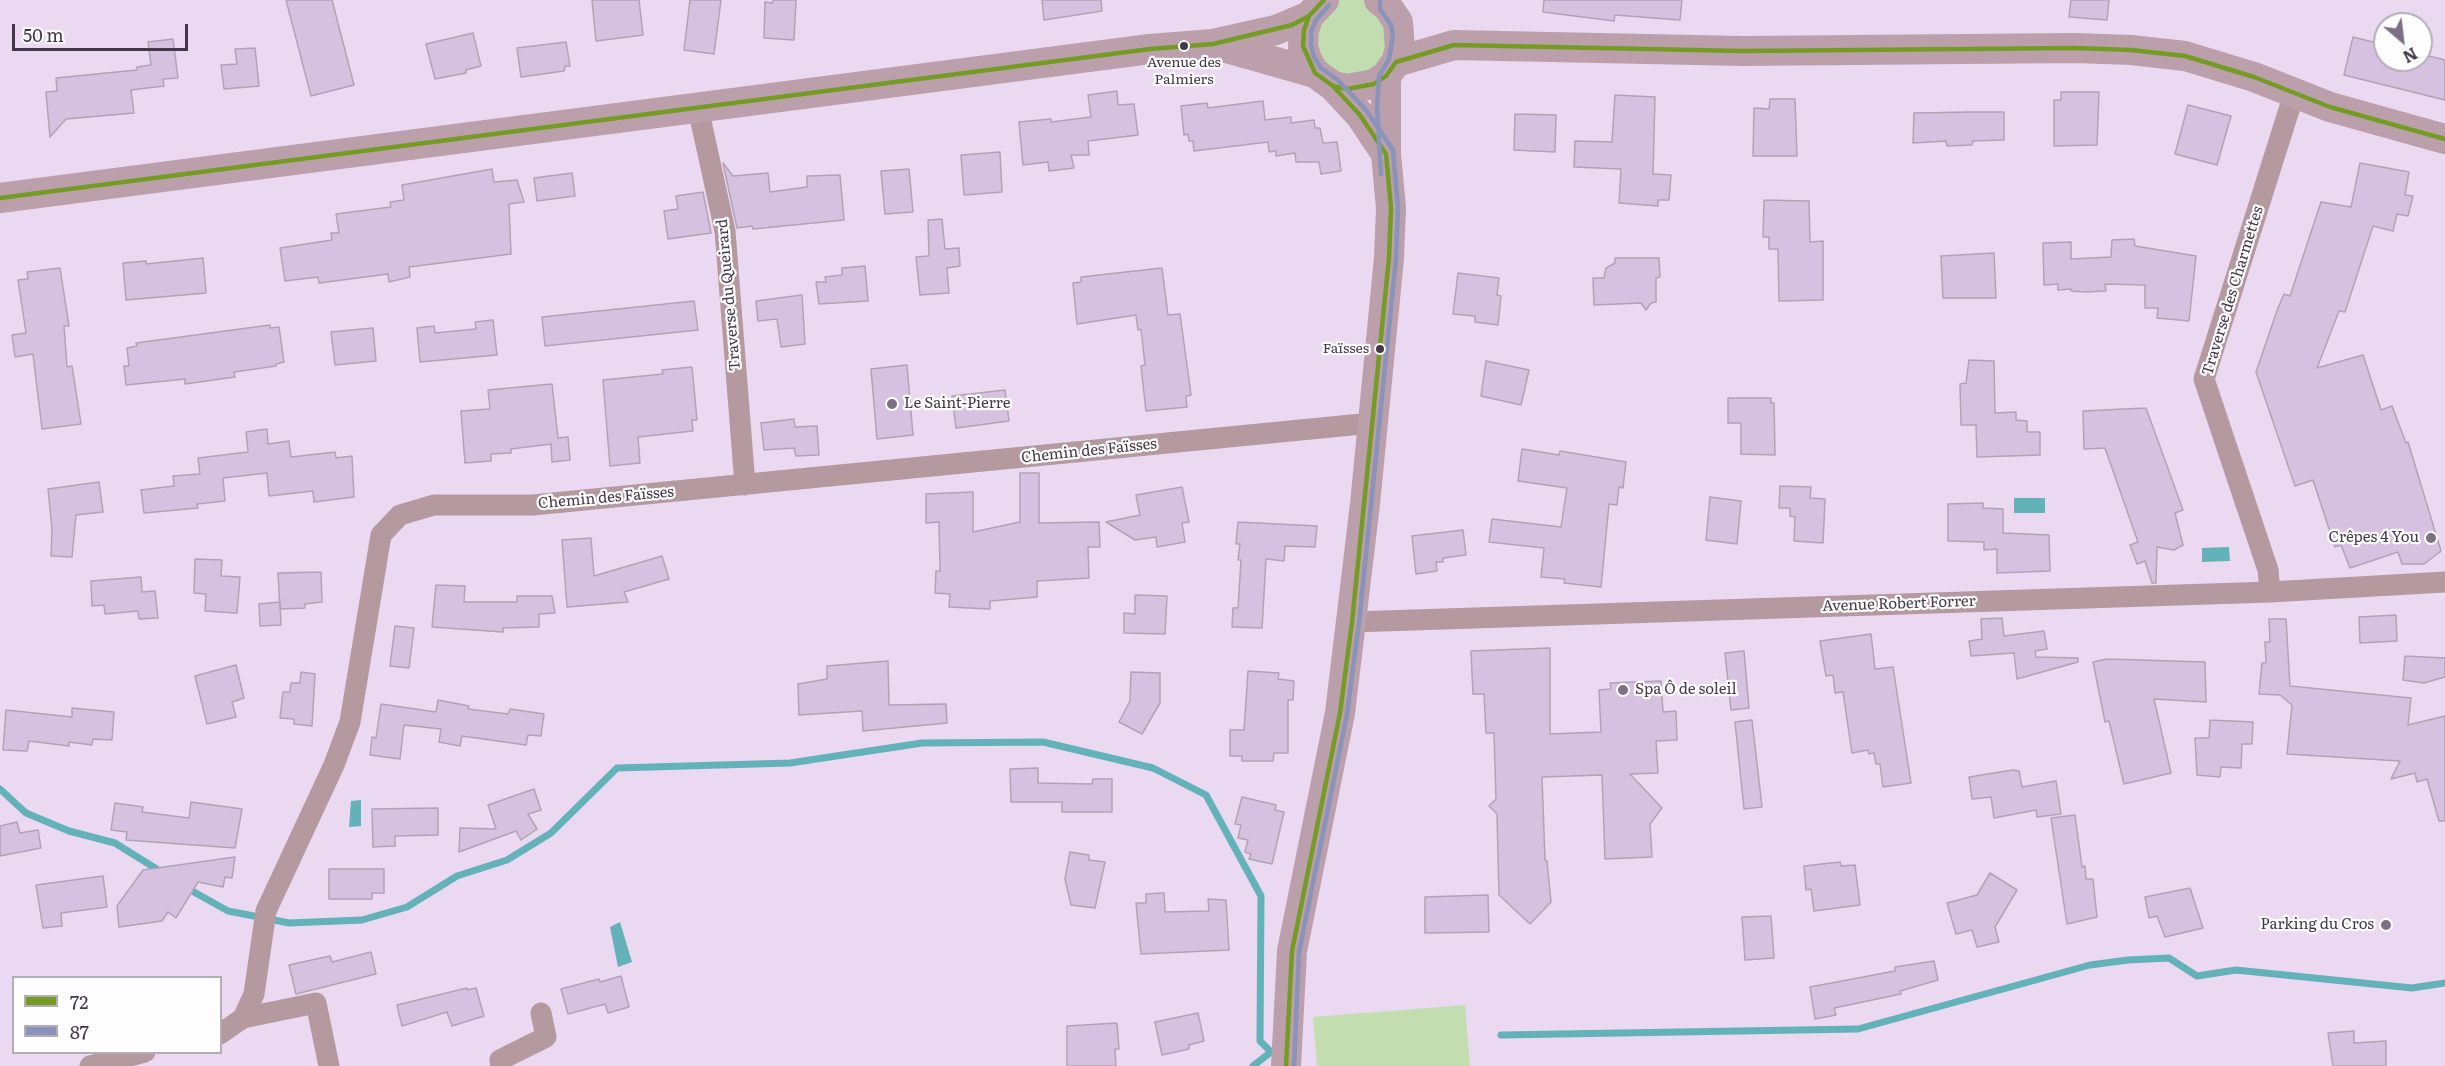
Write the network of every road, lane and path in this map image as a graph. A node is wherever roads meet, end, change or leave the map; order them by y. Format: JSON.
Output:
{"nodes":[{"id":1,"x":1388,"y":7,"type":"edge"},
{"id":2,"x":1317,"y":8,"type":"edge"},
{"id":3,"x":1213,"y":44,"type":"junction"},
{"id":4,"x":1454,"y":45,"type":"junction"},
{"id":5,"x":1391,"y":69,"type":"junction"},
{"id":6,"x":1324,"y":79,"type":"junction"},
{"id":7,"x":2294,"y":94,"type":"junction"},
{"id":8,"x":699,"y":108,"type":"junction"},
{"id":9,"x":2445,"y":126,"type":"edge"},
{"id":10,"x":2445,"y":139,"type":"edge"},
{"id":11,"x":1386,"y":154,"type":"junction"},
{"id":12,"x":0,"y":198,"type":"edge"},
{"id":13,"x":1372,"y":423,"type":"junction"},
{"id":14,"x":745,"y":485,"type":"junction"},
{"id":15,"x":2445,"y":582,"type":"edge"},
{"id":16,"x":2270,"y":591,"type":"junction"},
{"id":17,"x":1352,"y":622,"type":"junction"},
{"id":18,"x":541,"y":1013,"type":"dead end"},
{"id":19,"x":243,"y":1018,"type":"junction"},
{"id":20,"x":222,"y":1033,"type":"edge"},
{"id":21,"x":141,"y":1054,"type":"edge"},
{"id":22,"x":90,"y":1066,"type":"edge"},
{"id":23,"x":329,"y":1066,"type":"edge"},
{"id":24,"x":501,"y":1066,"type":"edge"},
{"id":25,"x":1286,"y":1066,"type":"edge"}],
"edges":[{"from":1,"to":4,"type":"street"},
{"from":1,"to":5,"type":"street"},
{"from":2,"to":3,"type":"street"},
{"from":2,"to":6,"type":"street"},
{"from":3,"to":6,"type":"street"},
{"from":3,"to":8,"type":"street"},
{"from":4,"to":5,"type":"street"},
{"from":4,"to":7,"type":"street"},
{"from":5,"to":6,"type":"street"},
{"from":5,"to":11,"type":"street"},
{"from":6,"to":11,"type":"street"},
{"from":7,"to":9,"type":"street"},
{"from":7,"to":10,"type":"street"},
{"from":7,"to":16,"type":"street","name":"Traverse des Charmettes"},
{"from":8,"to":12,"type":"street"},
{"from":8,"to":14,"type":"street","name":"Traverse du Queirard"},
{"from":11,"to":13,"type":"street"},
{"from":13,"to":14,"type":"street","name":"Chemin des Faïsses"},
{"from":13,"to":17,"type":"street"},
{"from":14,"to":19,"type":"street","name":"Chemin des Faïsses"},
{"from":15,"to":16,"type":"street","name":"Avenue Robert Forrer"},
{"from":16,"to":17,"type":"street","name":"Avenue Robert Forrer"},
{"from":17,"to":25,"type":"street"},
{"from":18,"to":24,"type":"street"},
{"from":19,"to":20,"type":"street"},
{"from":19,"to":23,"type":"street"},
{"from":21,"to":22,"type":"street"}]}
